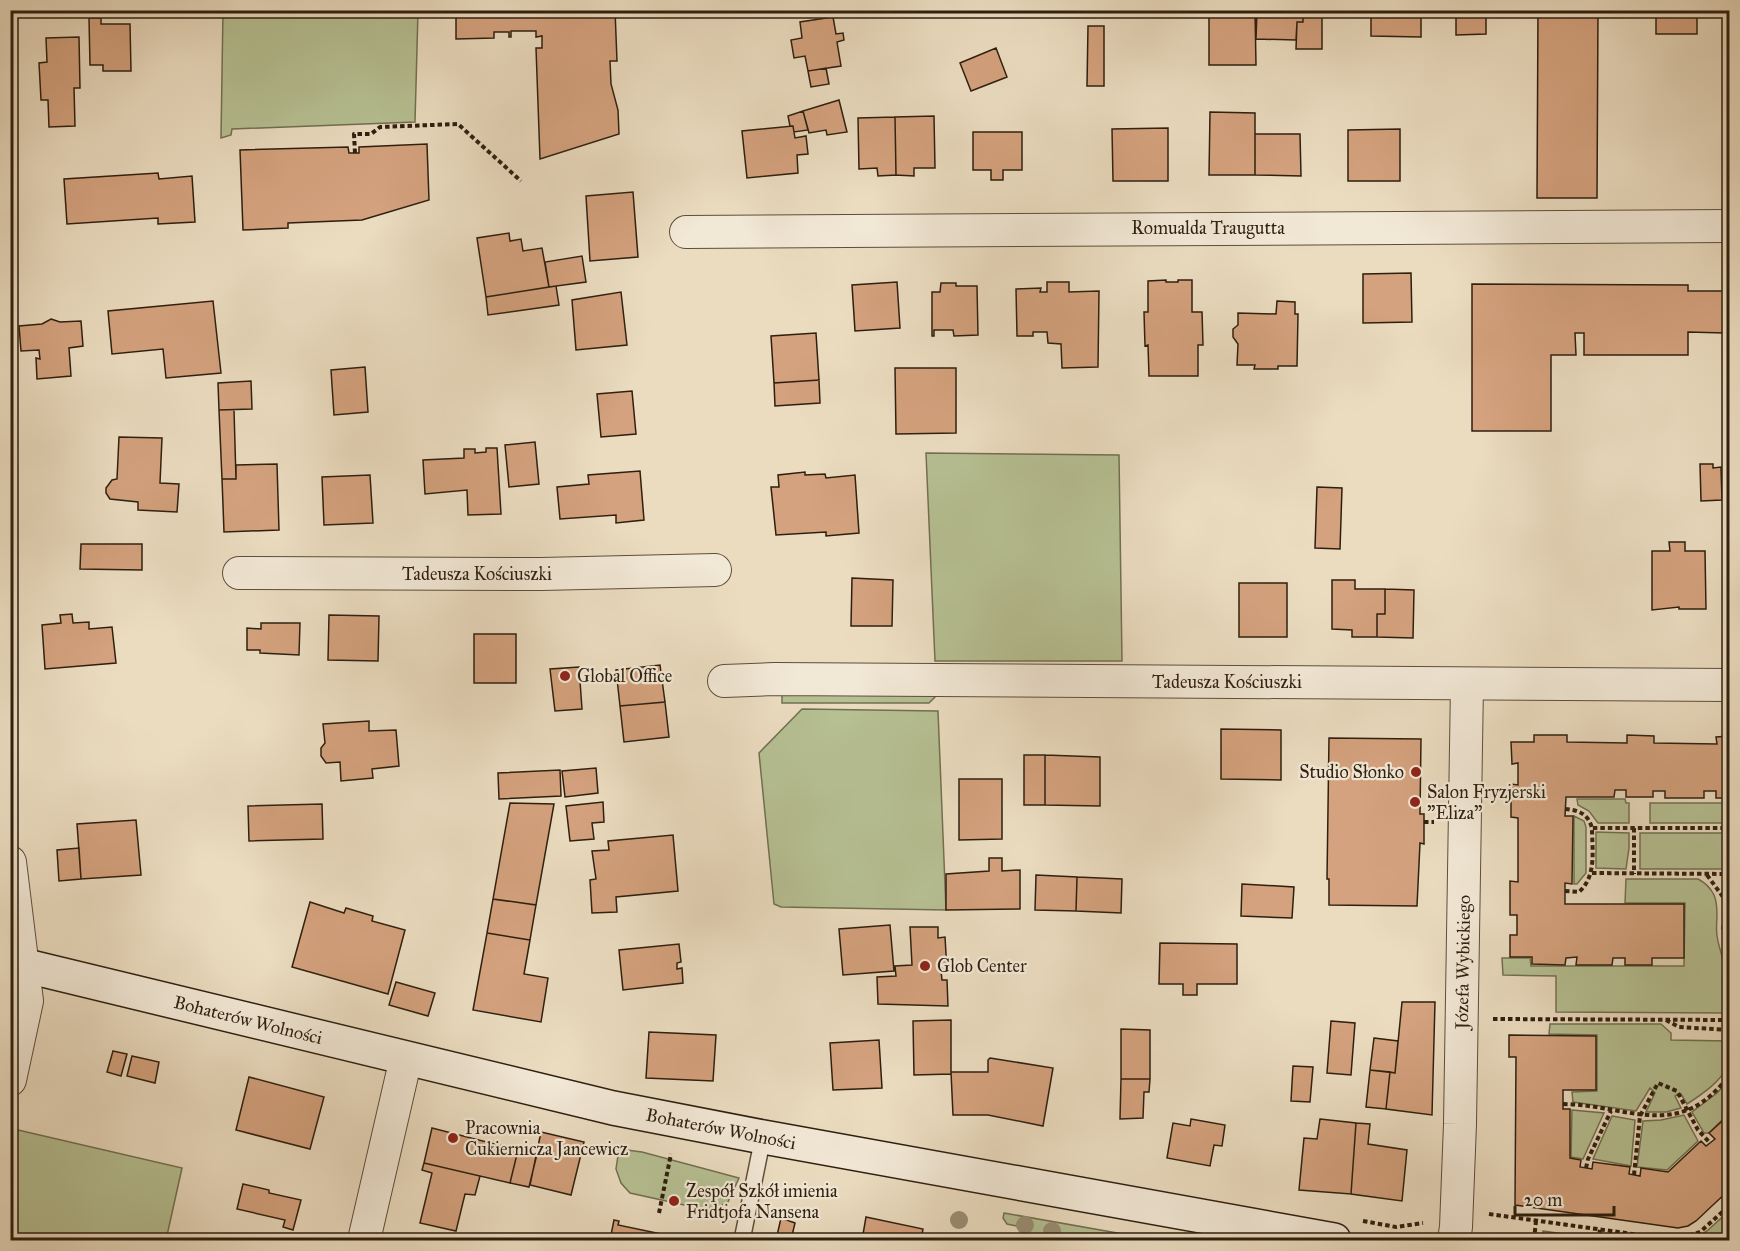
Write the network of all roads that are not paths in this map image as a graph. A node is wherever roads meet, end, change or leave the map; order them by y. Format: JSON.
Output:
{"nodes":[{"id":1,"x":1730,"y":226,"type":"edge"},
{"id":2,"x":686,"y":232,"type":"dead end"},
{"id":3,"x":715,"y":570,"type":"dead end"},
{"id":4,"x":239,"y":573,"type":"dead end"},
{"id":5,"x":724,"y":681,"type":"dead end"},
{"id":6,"x":1467,"y":684,"type":"junction"},
{"id":7,"x":1730,"y":685,"type":"edge"},
{"id":8,"x":10,"y":862,"type":"edge"},
{"id":9,"x":16,"y":963,"type":"edge"},
{"id":10,"x":406,"y":1058,"type":"junction"},
{"id":11,"x":10,"y":1080,"type":"edge"},
{"id":12,"x":763,"y":1137,"type":"junction"},
{"id":13,"x":364,"y":1240,"type":"edge"},
{"id":14,"x":742,"y":1240,"type":"edge"},
{"id":15,"x":1334,"y":1240,"type":"edge"},
{"id":16,"x":1454,"y":1240,"type":"edge"}],
"edges":[{"from":1,"to":2,"type":"street","name":"Romualda Traugutta"},
{"from":3,"to":4,"type":"street","name":"Tadeusza Kościuszki"},
{"from":5,"to":6,"type":"street","name":"Tadeusza Kościuszki"},
{"from":6,"to":7,"type":"street","name":"Tadeusza Kościuszki"},
{"from":6,"to":16,"type":"street","name":"Józefa Wybickiego"},
{"from":8,"to":9,"type":"street"},
{"from":9,"to":10,"type":"street","name":"Bohaterów Wolności"},
{"from":9,"to":11,"type":"street"},
{"from":10,"to":12,"type":"street","name":"Bohaterów Wolności"},
{"from":10,"to":13,"type":"street"},
{"from":12,"to":14,"type":"lane"},
{"from":12,"to":15,"type":"street","name":"Bohaterów Wolności"}]}
